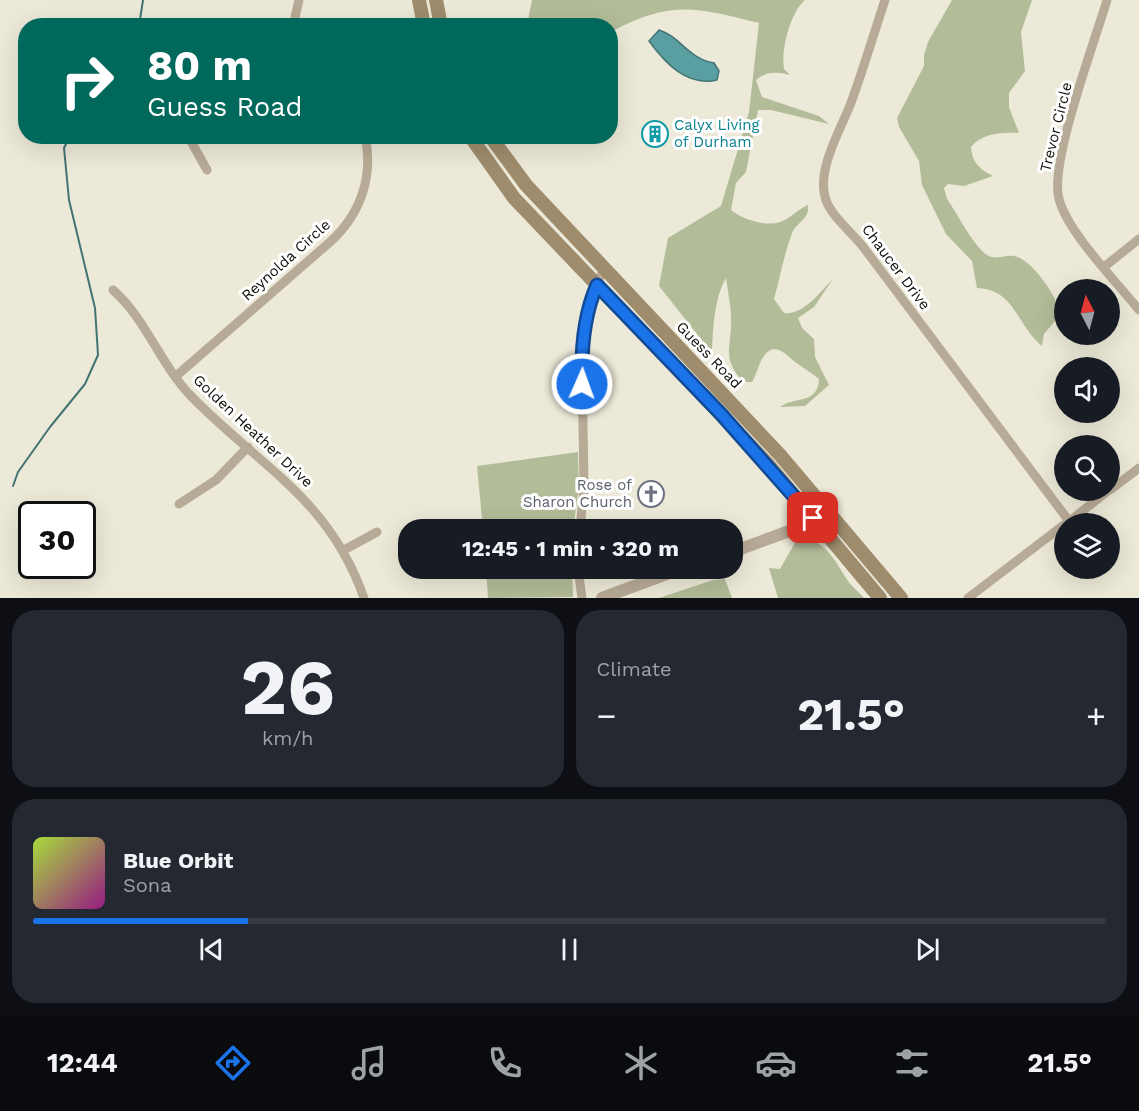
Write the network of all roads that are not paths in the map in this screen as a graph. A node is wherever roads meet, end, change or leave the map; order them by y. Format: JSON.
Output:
{"nodes":[{"id":1,"x":299,"y":0,"type":"edge"},
{"id":2,"x":419,"y":0,"type":"edge"},
{"id":3,"x":436,"y":0,"type":"edge"},
{"id":4,"x":885,"y":0,"type":"edge"},
{"id":5,"x":1107,"y":0,"type":"edge"},
{"id":6,"x":295,"y":18,"type":"edge"},
{"id":7,"x":422,"y":18,"type":"edge"},
{"id":8,"x":439,"y":18,"type":"edge"},
{"id":9,"x":192,"y":144,"type":"edge"},
{"id":10,"x":366,"y":144,"type":"edge"},
{"id":11,"x":476,"y":144,"type":"edge"},
{"id":12,"x":496,"y":144,"type":"edge"},
{"id":13,"x":207,"y":170,"type":"dead end"},
{"id":14,"x":1139,"y":239,"type":"edge"},
{"id":15,"x":1104,"y":267,"type":"junction"},
{"id":16,"x":604,"y":268,"type":"junction"},
{"id":17,"x":597,"y":285,"type":"junction"},
{"id":18,"x":113,"y":290,"type":"dead end"},
{"id":19,"x":1139,"y":310,"type":"edge"},
{"id":20,"x":175,"y":377,"type":"junction"},
{"id":21,"x":248,"y":447,"type":"junction"},
{"id":22,"x":1139,"y":468,"type":"edge"},
{"id":23,"x":1120,"y":482,"type":"edge"},
{"id":24,"x":1096,"y":501,"type":"edge"},
{"id":25,"x":179,"y":504,"type":"dead end"},
{"id":26,"x":825,"y":508,"type":"junction"},
{"id":27,"x":1060,"y":513,"type":"edge"},
{"id":28,"x":1080,"y":513,"type":"edge"},
{"id":29,"x":813,"y":518,"type":"junction"},
{"id":30,"x":581,"y":519,"type":"edge"},
{"id":31,"x":377,"y":532,"type":"dead end"},
{"id":32,"x":1054,"y":533,"type":"edge"},
{"id":33,"x":743,"y":548,"type":"edge"},
{"id":34,"x":344,"y":550,"type":"junction"},
{"id":35,"x":579,"y":579,"type":"edge"},
{"id":36,"x":653,"y":579,"type":"edge"},
{"id":37,"x":364,"y":598,"type":"edge"},
{"id":38,"x":582,"y":598,"type":"edge"},
{"id":39,"x":602,"y":598,"type":"edge"},
{"id":40,"x":880,"y":598,"type":"edge"},
{"id":41,"x":901,"y":598,"type":"edge"},
{"id":42,"x":968,"y":598,"type":"edge"}],
"edges":[{"from":1,"to":6,"type":"street"},
{"from":2,"to":7,"type":"main road"},
{"from":3,"to":8,"type":"main road"},
{"from":4,"to":27,"type":"street","name":"Chaucer Drive"},
{"from":5,"to":15,"type":"street","name":"Trevor Circle"},
{"from":9,"to":13,"type":"street"},
{"from":10,"to":20,"type":"street","name":"Reynolda Circle"},
{"from":11,"to":17,"type":"main road"},
{"from":12,"to":16,"type":"main road","name":"Guess Road"},
{"from":14,"to":15,"type":"street"},
{"from":15,"to":19,"type":"street","name":"Trevor Circle"},
{"from":16,"to":17,"type":"street"},
{"from":16,"to":26,"type":"main road","name":"Guess Road"},
{"from":17,"to":29,"type":"main road"},
{"from":17,"to":30,"type":"street"},
{"from":18,"to":20,"type":"street","name":"Golden Heather Drive"},
{"from":20,"to":21,"type":"street","name":"Golden Heather Drive"},
{"from":21,"to":25,"type":"street"},
{"from":21,"to":34,"type":"street","name":"Golden Heather Drive"},
{"from":22,"to":23,"type":"street"},
{"from":24,"to":28,"type":"street"},
{"from":26,"to":29,"type":"street"},
{"from":26,"to":41,"type":"main road","name":"Guess Road"},
{"from":29,"to":33,"type":"street"},
{"from":29,"to":40,"type":"main road"},
{"from":31,"to":34,"type":"street"},
{"from":32,"to":42,"type":"street"},
{"from":34,"to":37,"type":"street","name":"Golden Heather Drive"},
{"from":35,"to":38,"type":"street"},
{"from":36,"to":39,"type":"street"}]}
